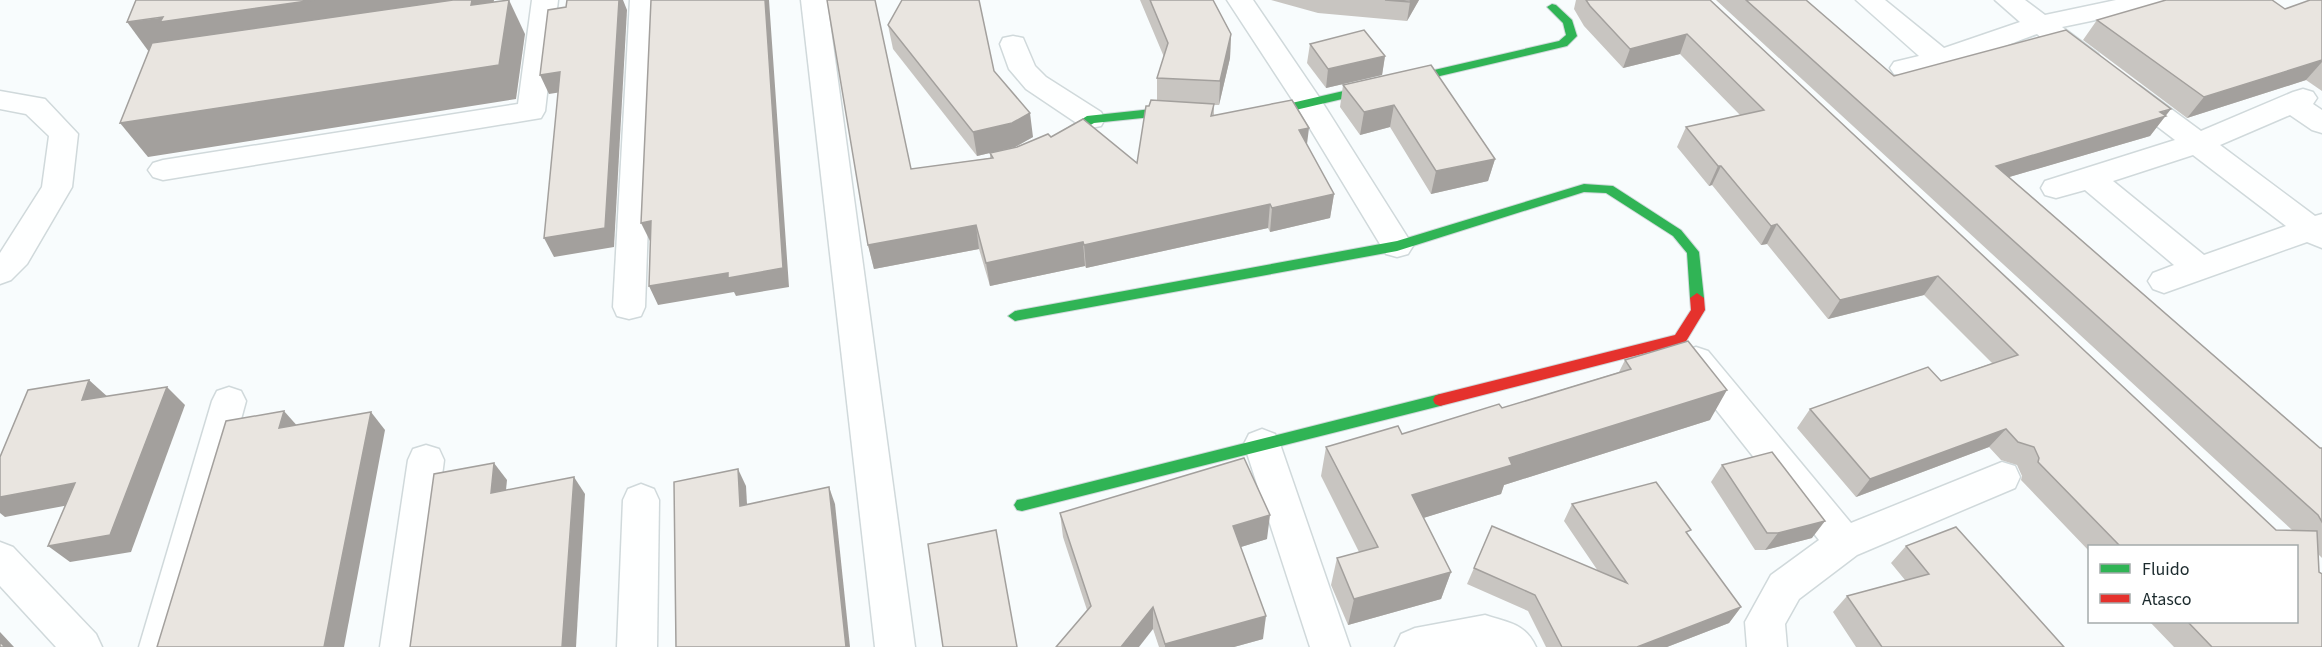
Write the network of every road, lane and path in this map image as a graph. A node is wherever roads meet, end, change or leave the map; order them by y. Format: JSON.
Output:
{"nodes":[{"id":1,"x":642,"y":0,"type":"edge"},
{"id":2,"x":814,"y":0,"type":"edge"},
{"id":3,"x":1240,"y":0,"type":"edge"},
{"id":4,"x":1869,"y":0,"type":"edge"},
{"id":5,"x":2008,"y":0,"type":"edge"},
{"id":6,"x":2154,"y":0,"type":"edge"},
{"id":7,"x":1552,"y":6,"type":"dead end"},
{"id":8,"x":536,"y":10,"type":"edge"},
{"id":9,"x":2040,"y":24,"type":"junction"},
{"id":10,"x":1013,"y":44,"type":"dead end"},
{"id":11,"x":1940,"y":59,"type":"junction"},
{"id":12,"x":1904,"y":68,"type":"dead end"},
{"id":13,"x":0,"y":100,"type":"edge"},
{"id":14,"x":1309,"y":104,"type":"junction"},
{"id":15,"x":1198,"y":115,"type":"edge"},
{"id":16,"x":1245,"y":118,"type":"edge"},
{"id":17,"x":1091,"y":119,"type":"junction"},
{"id":18,"x":2322,"y":123,"type":"edge"},
{"id":19,"x":2198,"y":143,"type":"junction"},
{"id":20,"x":1036,"y":151,"type":"edge"},
{"id":21,"x":163,"y":170,"type":"dead end"},
{"id":22,"x":2090,"y":178,"type":"junction"},
{"id":23,"x":2056,"y":188,"type":"dead end"},
{"id":24,"x":2318,"y":230,"type":"edge"},
{"id":25,"x":1397,"y":246,"type":"junction"},
{"id":26,"x":2199,"y":268,"type":"junction"},
{"id":27,"x":0,"y":272,"type":"edge"},
{"id":28,"x":2164,"y":281,"type":"dead end"},
{"id":29,"x":629,"y":307,"type":"dead end"},
{"id":30,"x":1015,"y":316,"type":"dead end"},
{"id":31,"x":1680,"y":339,"type":"junction"},
{"id":32,"x":229,"y":402,"type":"dead end"},
{"id":33,"x":1262,"y":444,"type":"junction"},
{"id":34,"x":426,"y":460,"type":"dead end"},
{"id":35,"x":2002,"y":477,"type":"dead end"},
{"id":36,"x":641,"y":500,"type":"dead end"},
{"id":37,"x":1022,"y":504,"type":"dead end"},
{"id":38,"x":1844,"y":543,"type":"junction"},
{"id":39,"x":0,"y":560,"type":"edge"},
{"id":40,"x":82,"y":647,"type":"edge"},
{"id":41,"x":159,"y":647,"type":"edge"},
{"id":42,"x":400,"y":647,"type":"edge"},
{"id":43,"x":637,"y":647,"type":"edge"},
{"id":44,"x":895,"y":647,"type":"edge"},
{"id":45,"x":1330,"y":647,"type":"edge"},
{"id":46,"x":1415,"y":647,"type":"edge"},
{"id":47,"x":1516,"y":647,"type":"edge"},
{"id":48,"x":1767,"y":647,"type":"edge"}],
"edges":[{"from":1,"to":29,"type":"street"},
{"from":2,"to":44,"type":"street"},
{"from":3,"to":14,"type":"street"},
{"from":4,"to":11,"type":"street"},
{"from":5,"to":9,"type":"street"},
{"from":6,"to":9,"type":"street"},
{"from":7,"to":14,"type":"street"},
{"from":8,"to":21,"type":"street"},
{"from":9,"to":11,"type":"street"},
{"from":9,"to":19,"type":"street"},
{"from":10,"to":17,"type":"street"},
{"from":11,"to":12,"type":"street"},
{"from":13,"to":27,"type":"street"},
{"from":14,"to":16,"type":"street"},
{"from":14,"to":25,"type":"street"},
{"from":15,"to":17,"type":"street"},
{"from":17,"to":20,"type":"street"},
{"from":18,"to":19,"type":"street"},
{"from":19,"to":22,"type":"street"},
{"from":19,"to":24,"type":"street"},
{"from":22,"to":23,"type":"street"},
{"from":22,"to":26,"type":"street"},
{"from":24,"to":26,"type":"street"},
{"from":25,"to":30,"type":"street"},
{"from":25,"to":31,"type":"street"},
{"from":26,"to":28,"type":"street"},
{"from":31,"to":33,"type":"street"},
{"from":31,"to":38,"type":"street"},
{"from":32,"to":41,"type":"street"},
{"from":33,"to":37,"type":"street"},
{"from":33,"to":45,"type":"street"},
{"from":34,"to":42,"type":"street"},
{"from":35,"to":38,"type":"street"},
{"from":36,"to":43,"type":"street"},
{"from":38,"to":48,"type":"street"},
{"from":39,"to":40,"type":"street"},
{"from":46,"to":47,"type":"street"}]}
